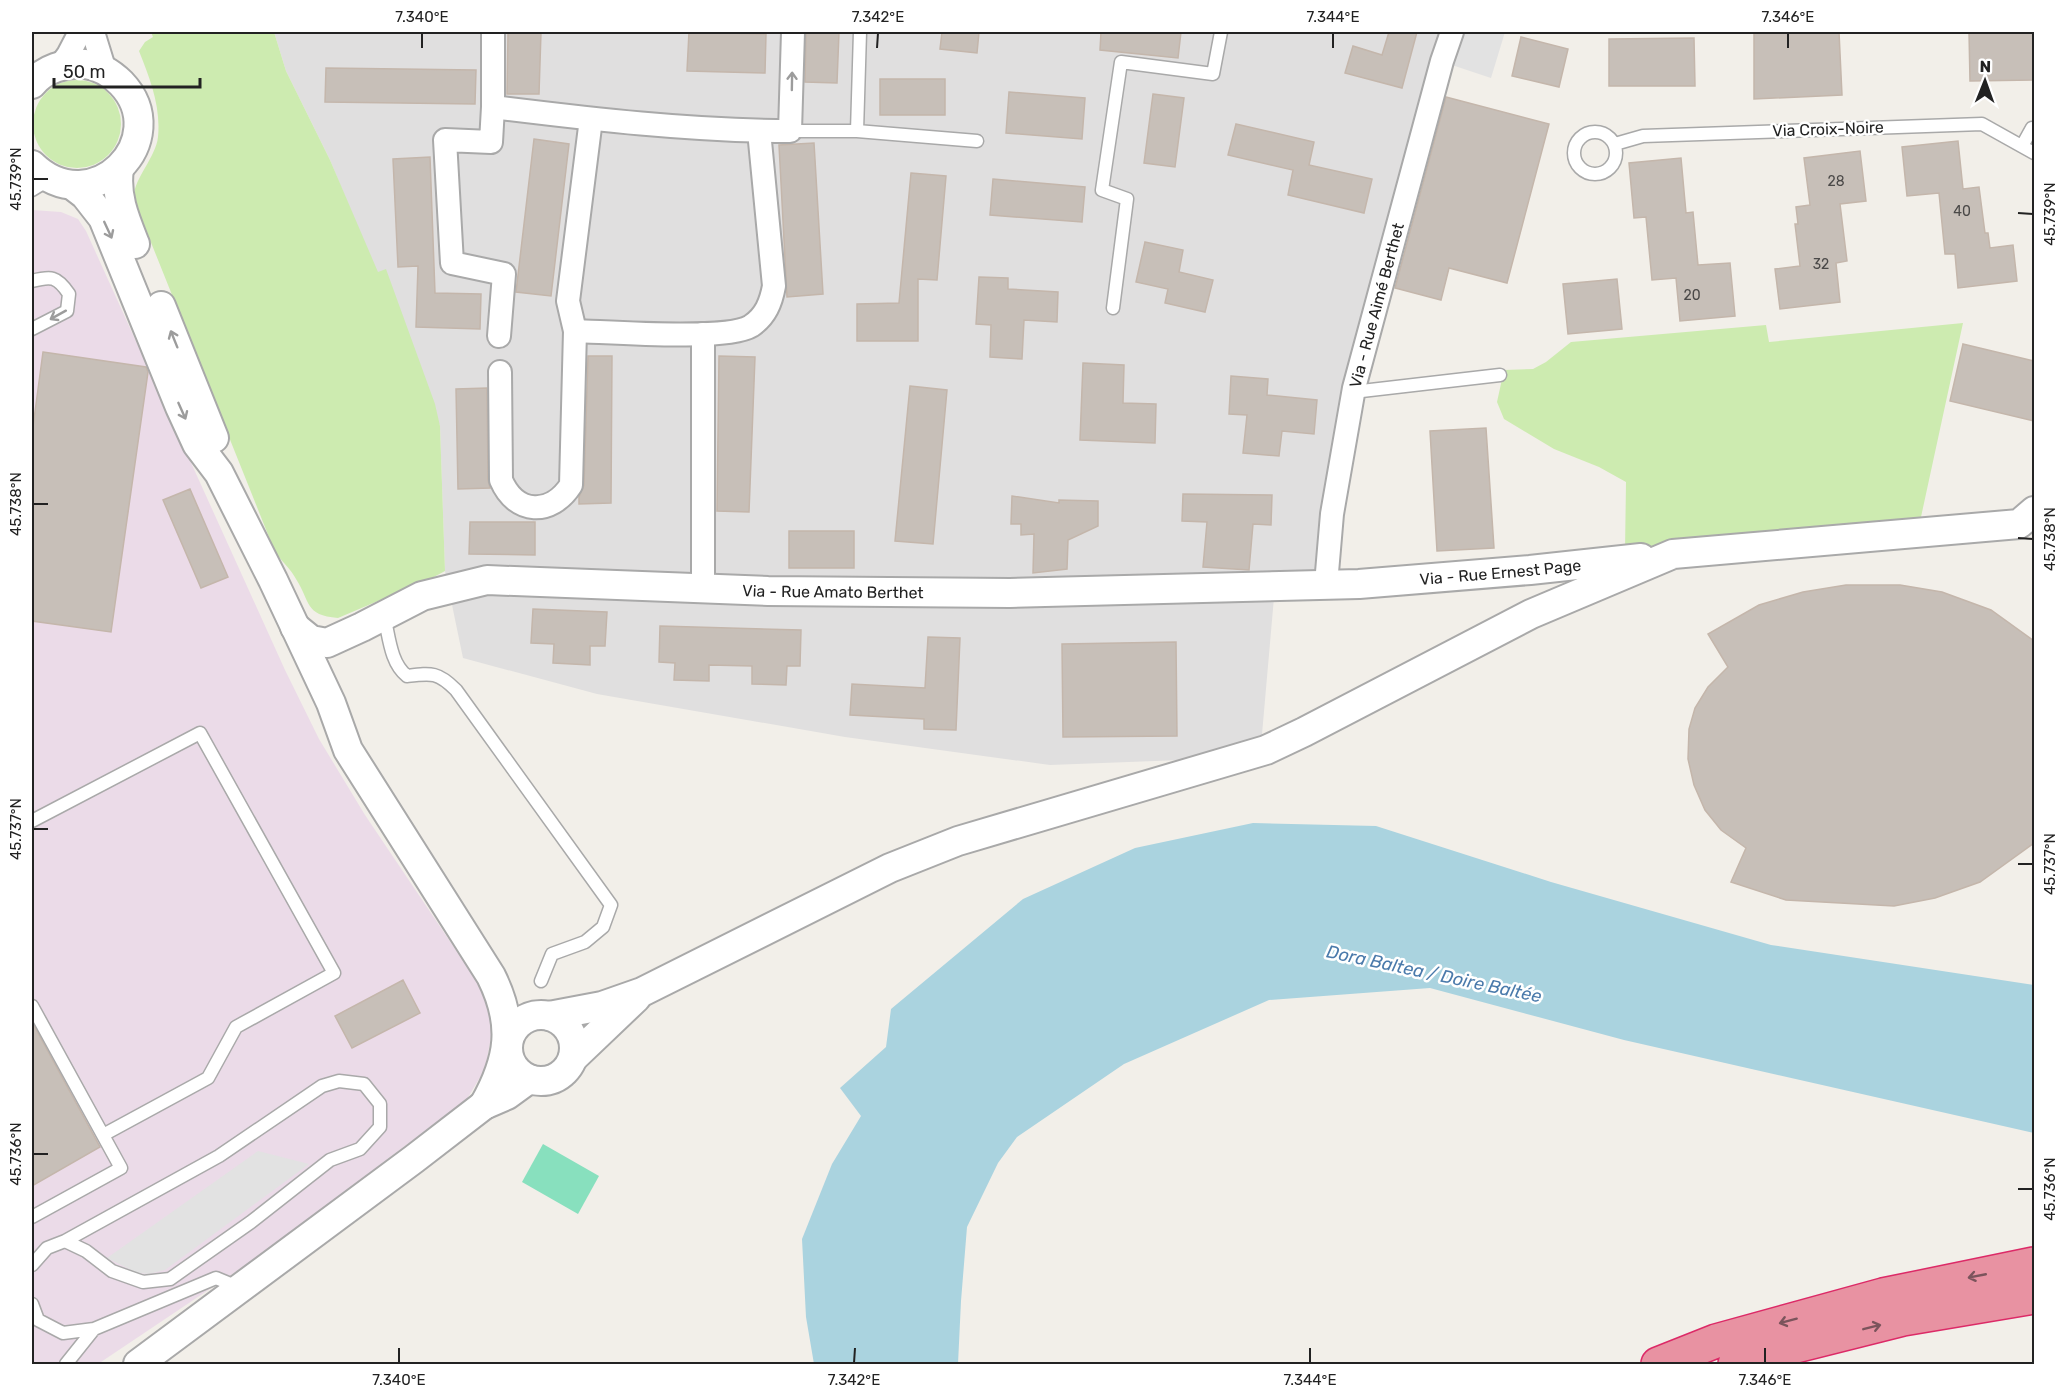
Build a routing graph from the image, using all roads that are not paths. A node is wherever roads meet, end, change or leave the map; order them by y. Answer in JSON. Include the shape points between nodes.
{"nodes":[{"id":1,"x":80,"y":32,"type":"edge"},
{"id":2,"x":93,"y":32,"type":"edge"},
{"id":3,"x":493,"y":32,"type":"edge"},
{"id":4,"x":793,"y":32,"type":"edge"},
{"id":5,"x":860,"y":32,"type":"edge"},
{"id":6,"x":1221,"y":32,"type":"edge"},
{"id":7,"x":1452,"y":32,"type":"edge"},
{"id":8,"x":60,"y":66,"type":"junction"},
{"id":9,"x":105,"y":71,"type":"junction"},
{"id":10,"x":32,"y":84,"type":"edge"},
{"id":11,"x":493,"y":107,"type":"junction"},
{"id":12,"x":591,"y":119,"type":"junction"},
{"id":13,"x":2034,"y":129,"type":"edge"},
{"id":14,"x":759,"y":131,"type":"junction"},
{"id":15,"x":857,"y":131,"type":"junction"},
{"id":16,"x":790,"y":132,"type":"junction"},
{"id":17,"x":977,"y":141,"type":"dead end"},
{"id":18,"x":1615,"y":144,"type":"dead end"},
{"id":19,"x":2022,"y":147,"type":"junction"},
{"id":20,"x":2034,"y":153,"type":"edge"},
{"id":21,"x":119,"y":169,"type":"junction"},
{"id":22,"x":46,"y":180,"type":"edge"},
{"id":23,"x":32,"y":281,"type":"edge"},
{"id":24,"x":1113,"y":308,"type":"dead end"},
{"id":25,"x":32,"y":329,"type":"edge"},
{"id":26,"x":575,"y":331,"type":"junction"},
{"id":27,"x":703,"y":334,"type":"junction"},
{"id":28,"x":499,"y":336,"type":"dead end"},
{"id":29,"x":500,"y":372,"type":"dead end"},
{"id":30,"x":1500,"y":375,"type":"dead end"},
{"id":31,"x":1353,"y":392,"type":"junction"},
{"id":32,"x":219,"y":473,"type":"junction"},
{"id":33,"x":2031,"y":522,"type":"edge"},
{"id":34,"x":1673,"y":554,"type":"junction"},
{"id":35,"x":273,"y":580,"type":"junction"},
{"id":36,"x":1326,"y":584,"type":"junction"},
{"id":37,"x":703,"y":589,"type":"junction"},
{"id":38,"x":384,"y":616,"type":"junction"},
{"id":39,"x":295,"y":627,"type":"junction"},
{"id":40,"x":351,"y":633,"type":"junction"},
{"id":41,"x":331,"y":703,"type":"junction"},
{"id":42,"x":32,"y":821,"type":"edge"},
{"id":43,"x":491,"y":976,"type":"junction"},
{"id":44,"x":541,"y":981,"type":"dead end"},
{"id":45,"x":642,"y":992,"type":"junction"},
{"id":46,"x":32,"y":1006,"type":"edge"},
{"id":47,"x":543,"y":1016,"type":"junction"},
{"id":48,"x":508,"y":1040,"type":"junction"},
{"id":49,"x":573,"y":1058,"type":"junction"},
{"id":50,"x":529,"y":1079,"type":"junction"},
{"id":51,"x":484,"y":1105,"type":"junction"},
{"id":52,"x":103,"y":1135,"type":"junction"},
{"id":53,"x":32,"y":1217,"type":"edge"},
{"id":54,"x":65,"y":1241,"type":"junction"},
{"id":55,"x":2034,"y":1264,"type":"edge"},
{"id":56,"x":32,"y":1265,"type":"edge"},
{"id":57,"x":241,"y":1289,"type":"junction"},
{"id":58,"x":2034,"y":1297,"type":"edge"},
{"id":59,"x":32,"y":1304,"type":"edge"},
{"id":60,"x":94,"y":1329,"type":"junction"},
{"id":61,"x":66,"y":1365,"type":"edge"},
{"id":62,"x":138,"y":1365,"type":"edge"},
{"id":63,"x":1658,"y":1365,"type":"edge"},
{"id":64,"x":1735,"y":1365,"type":"edge"}],
"edges":[{"from":1,"to":8,"type":"street"},
{"from":2,"to":9,"type":"street"},
{"from":3,"to":11,"type":"street"},
{"from":16,"to":4,"type":"street","one_way":true},
{"from":5,"to":15,"type":"lane"},
{"from":6,"to":24,"type":"lane","via":[[1213,74],[1121,62],[1102,190],[1127,199]]},
{"from":7,"to":31,"type":"street","name":"Via - Rue Aimé Berthet"},
{"from":8,"to":9,"type":"street","via":[[83,64]]},
{"from":8,"to":10,"type":"street"},
{"from":9,"to":21,"type":"street","via":[[125,87],[138,122],[133,147]]},
{"from":11,"to":12,"type":"street"},
{"from":11,"to":28,"type":"street","via":[[491,142],[445,140],[452,263],[504,274]]},
{"from":12,"to":14,"type":"street"},
{"from":12,"to":26,"type":"street","via":[[568,301]]},
{"from":13,"to":19,"type":"lane"},
{"from":14,"to":16,"type":"street"},
{"from":14,"to":27,"type":"street","via":[[774,286],[771,302],[752,325],[738,332]]},
{"from":15,"to":16,"type":"lane"},
{"from":15,"to":17,"type":"lane"},
{"from":18,"to":19,"type":"lane","name":"Via Croix-Noire","via":[[1642,136],[1982,124]]},
{"from":19,"to":20,"type":"lane","name":"Via Croix-Noire"},
{"from":21,"to":22,"type":"street","via":[[97,182]]},
{"from":32,"to":21,"type":"street","one_way":true,"via":[[216,444],[121,210]]},
{"from":22,"to":32,"type":"street","one_way":true,"via":[[85,195],[103,218],[180,407],[197,444]]},
{"from":23,"to":25,"type":"lane","one_way":true,"via":[[48,277],[61,282],[69,294],[67,311]]},
{"from":26,"to":27,"type":"street"},
{"from":26,"to":29,"type":"street","via":[[571,485],[565,495],[546,507],[523,505],[513,499],[501,480]]},
{"from":27,"to":37,"type":"street"},
{"from":30,"to":31,"type":"lane"},
{"from":31,"to":36,"type":"street","name":"Via - Rue Aimé Berthet","via":[[1332,514]]},
{"from":32,"to":35,"type":"street"},
{"from":33,"to":34,"type":"street","name":"Via - Rue Ernest Page"},
{"from":34,"to":36,"type":"street","name":"Via - Rue Ernest Page","via":[[1530,570]]},
{"from":34,"to":45,"type":"street","via":[[1531,614],[1266,750],[958,841],[890,868]]},
{"from":35,"to":39,"type":"street"},
{"from":35,"to":40,"type":"street","via":[[288,586],[306,618]]},
{"from":36,"to":37,"type":"street","name":"Via - Rue Amato Berthet","via":[[1010,593]]},
{"from":37,"to":38,"type":"street","name":"Via - Rue Amato Berthet","via":[[487,580],[422,596]]},
{"from":38,"to":40,"type":"street","name":"Via - Rue Amato Berthet"},
{"from":38,"to":44,"type":"lane","via":[[401,671],[407,676],[429,673],[443,677],[456,690],[611,905],[603,927],[585,942],[552,954]]},
{"from":39,"to":40,"type":"street","name":"Via - Rue Amato Berthet","via":[[311,640],[327,643]]},
{"from":39,"to":41,"type":"street"},
{"from":40,"to":41,"type":"street","via":[[334,665]]},
{"from":41,"to":43,"type":"street","via":[[348,750]]},
{"from":42,"to":52,"type":"lane","via":[[200,733],[334,973],[236,1027],[208,1078]]},
{"from":43,"to":47,"type":"street"},
{"from":43,"to":48,"type":"street","via":[[506,1012]]},
{"from":45,"to":47,"type":"street","via":[[602,1006]]},
{"from":45,"to":49,"type":"street"},
{"from":46,"to":52,"type":"lane"},
{"from":47,"to":48,"type":"street","via":[[527,1018]]},
{"from":47,"to":49,"type":"street","via":[[567,1028],[572,1037]]},
{"from":48,"to":50,"type":"street","via":[[513,1065]]},
{"from":48,"to":51,"type":"street","via":[[496,1082]]},
{"from":49,"to":50,"type":"street","via":[[568,1068],[550,1080]]},
{"from":50,"to":51,"type":"street"},
{"from":51,"to":57,"type":"street"},
{"from":52,"to":53,"type":"lane","via":[[121,1168]]},
{"from":54,"to":54,"type":"lane","via":[[219,1156],[322,1086],[339,1081],[364,1084],[380,1104],[380,1128],[360,1149],[330,1160],[170,1279],[143,1282],[111,1271],[86,1251]]},
{"from":54,"to":56,"type":"lane","via":[[47,1248]]},
{"from":55,"to":63,"type":"highway","one_way":true,"via":[[1883,1295],[1716,1341]]},
{"from":57,"to":60,"type":"lane","via":[[216,1278]]},
{"from":57,"to":62,"type":"street"},
{"from":64,"to":58,"type":"highway","one_way":true,"via":[[1752,1357],[1902,1319]]},
{"from":59,"to":60,"type":"lane","via":[[38,1320],[63,1333]]},
{"from":60,"to":61,"type":"lane"}]}
